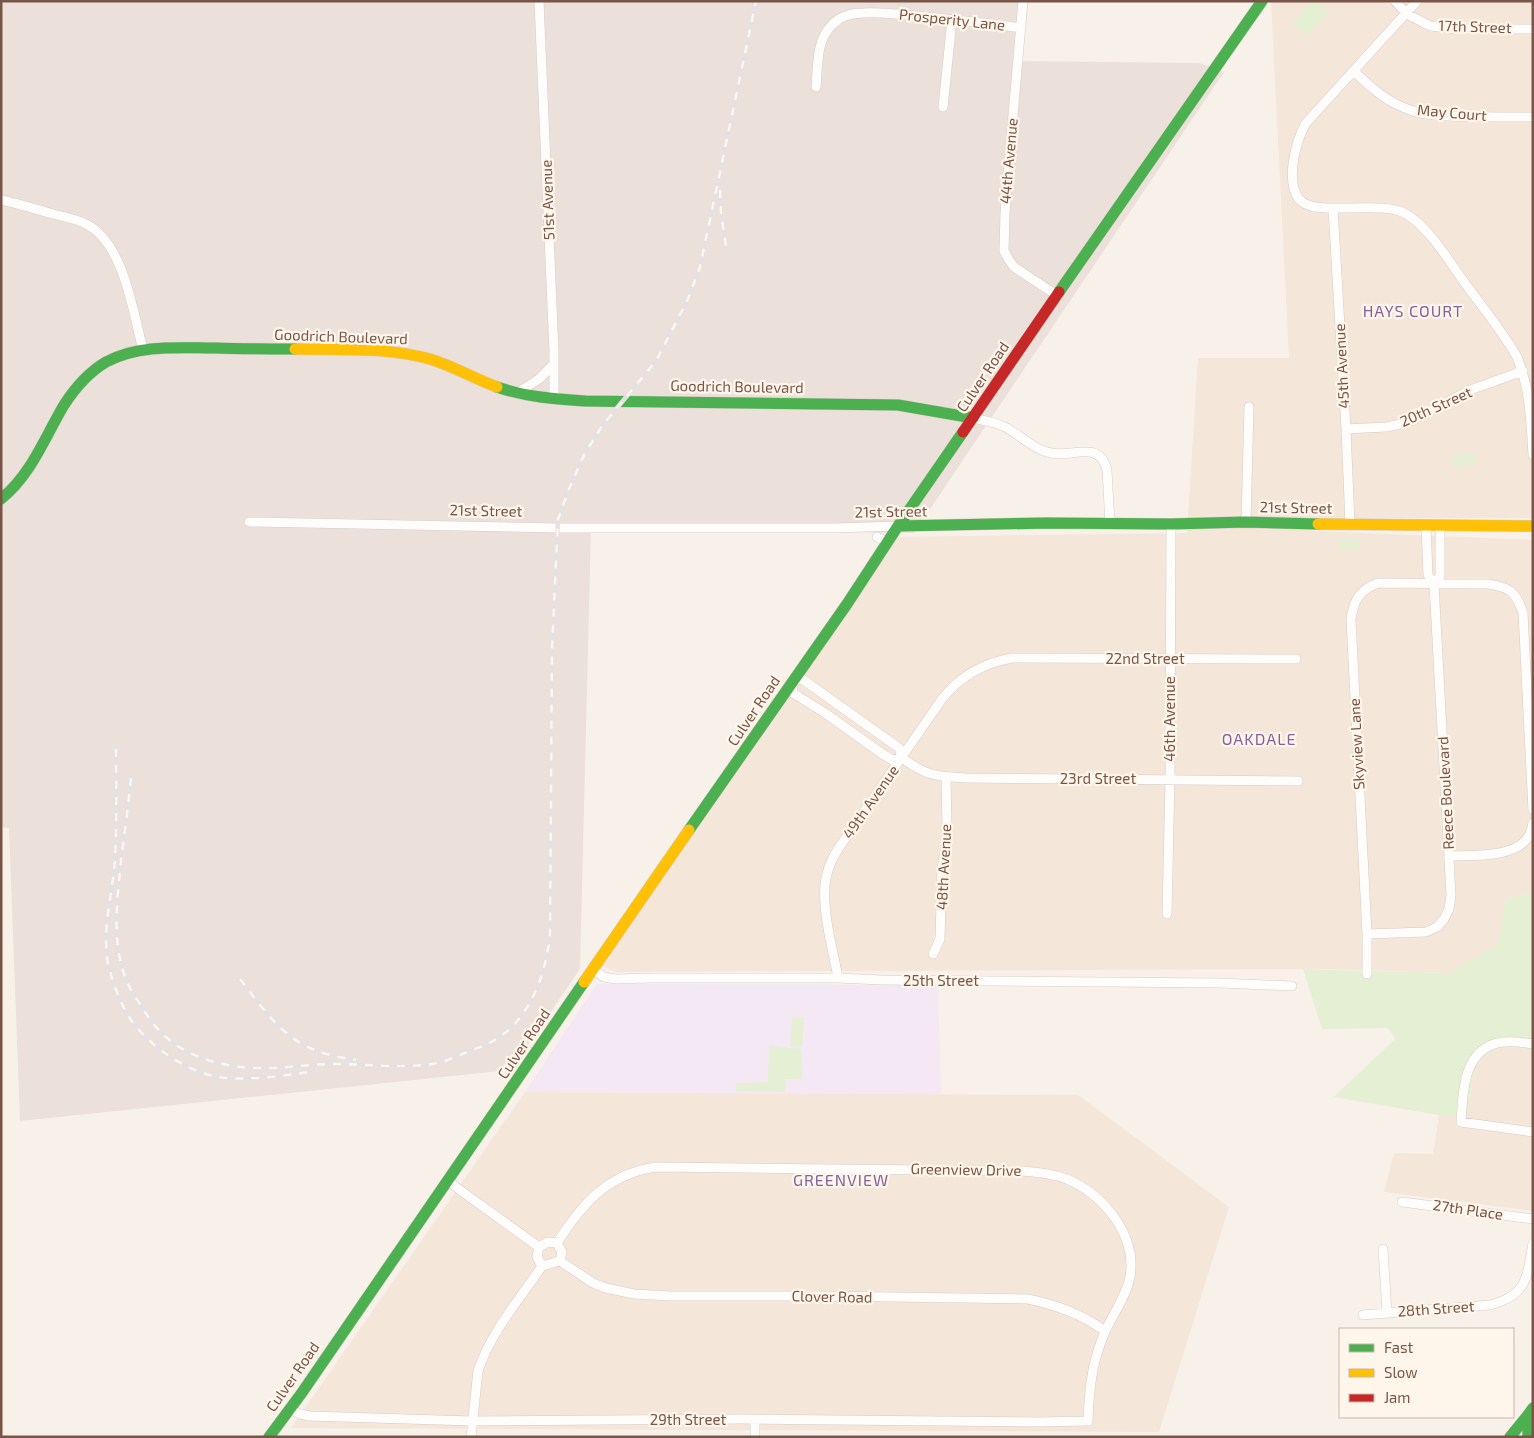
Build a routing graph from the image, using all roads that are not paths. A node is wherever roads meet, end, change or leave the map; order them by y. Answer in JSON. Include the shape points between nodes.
{"nodes":[{"id":1,"x":539,"y":1,"type":"edge"},
{"id":2,"x":1023,"y":1,"type":"edge"},
{"id":3,"x":1262,"y":1,"type":"edge"},
{"id":4,"x":1395,"y":1,"type":"edge"},
{"id":5,"x":1417,"y":1,"type":"edge"},
{"id":6,"x":1407,"y":14,"type":"junction"},
{"id":7,"x":952,"y":20,"type":"junction"},
{"id":8,"x":1021,"y":28,"type":"junction"},
{"id":9,"x":1533,"y":29,"type":"edge"},
{"id":10,"x":1354,"y":71,"type":"junction"},
{"id":11,"x":816,"y":86,"type":"dead end"},
{"id":12,"x":942,"y":107,"type":"dead end"},
{"id":13,"x":1533,"y":117,"type":"edge"},
{"id":14,"x":1,"y":200,"type":"edge"},
{"id":15,"x":1333,"y":208,"type":"junction"},
{"id":16,"x":1058,"y":296,"type":"junction"},
{"id":17,"x":143,"y":350,"type":"junction"},
{"id":18,"x":554,"y":364,"type":"junction"},
{"id":19,"x":1523,"y":371,"type":"junction"},
{"id":20,"x":517,"y":393,"type":"junction"},
{"id":21,"x":554,"y":399,"type":"junction"},
{"id":22,"x":1248,"y":407,"type":"dead end"},
{"id":23,"x":973,"y":418,"type":"junction"},
{"id":24,"x":1346,"y":429,"type":"junction"},
{"id":25,"x":1533,"y":455,"type":"edge"},
{"id":26,"x":5,"y":497,"type":"edge"},
{"id":27,"x":250,"y":522,"type":"dead end"},
{"id":28,"x":1246,"y":522,"type":"junction"},
{"id":29,"x":1110,"y":524,"type":"junction"},
{"id":30,"x":1170,"y":524,"type":"junction"},
{"id":31,"x":1350,"y":524,"type":"junction"},
{"id":32,"x":1426,"y":525,"type":"junction"},
{"id":33,"x":1440,"y":525,"type":"junction"},
{"id":34,"x":898,"y":526,"type":"junction"},
{"id":35,"x":1533,"y":526,"type":"edge"},
{"id":36,"x":1434,"y":584,"type":"junction"},
{"id":37,"x":1170,"y":659,"type":"junction"},
{"id":38,"x":1296,"y":659,"type":"dead end"},
{"id":39,"x":994,"y":662,"type":"joint"},
{"id":40,"x":792,"y":681,"type":"junction"},
{"id":41,"x":902,"y":758,"type":"junction"},
{"id":42,"x":946,"y":777,"type":"junction"},
{"id":43,"x":1170,"y":779,"type":"junction"},
{"id":44,"x":1298,"y":781,"type":"dead end"},
{"id":45,"x":1533,"y":810,"type":"edge"},
{"id":46,"x":1533,"y":823,"type":"edge"},
{"id":47,"x":1449,"y":856,"type":"junction"},
{"id":48,"x":1167,"y":914,"type":"dead end"},
{"id":49,"x":1367,"y":934,"type":"junction"},
{"id":50,"x":933,"y":954,"type":"dead end"},
{"id":51,"x":593,"y":970,"type":"junction"},
{"id":52,"x":1367,"y":974,"type":"dead end"},
{"id":53,"x":838,"y":978,"type":"junction"},
{"id":54,"x":1292,"y":986,"type":"dead end"},
{"id":55,"x":1533,"y":1044,"type":"edge"},
{"id":56,"x":1533,"y":1132,"type":"edge"},
{"id":57,"x":448,"y":1181,"type":"junction"},
{"id":58,"x":1402,"y":1202,"type":"dead end"},
{"id":59,"x":1533,"y":1219,"type":"edge"},
{"id":60,"x":557,"y":1243,"type":"junction"},
{"id":61,"x":1533,"y":1243,"type":"edge"},
{"id":62,"x":539,"y":1247,"type":"junction"},
{"id":63,"x":1383,"y":1249,"type":"dead end"},
{"id":64,"x":560,"y":1262,"type":"junction"},
{"id":65,"x":542,"y":1266,"type":"junction"},
{"id":66,"x":1387,"y":1313,"type":"junction"},
{"id":67,"x":1363,"y":1315,"type":"dead end"},
{"id":68,"x":1105,"y":1331,"type":"junction"},
{"id":69,"x":290,"y":1409,"type":"junction"},
{"id":70,"x":1530,"y":1411,"type":"edge"},
{"id":71,"x":755,"y":1420,"type":"junction"},
{"id":72,"x":472,"y":1421,"type":"junction"},
{"id":73,"x":1088,"y":1421,"type":"joint"},
{"id":74,"x":269,"y":1437,"type":"edge"},
{"id":75,"x":471,"y":1437,"type":"edge"},
{"id":76,"x":755,"y":1437,"type":"edge"},
{"id":77,"x":1510,"y":1437,"type":"edge"},
{"id":78,"x":1528,"y":1437,"type":"edge"}],
"edges":[{"from":1,"to":18,"type":"street","name":"51st Avenue"},
{"from":2,"to":8,"type":"street","name":"44th Avenue"},
{"from":3,"to":16,"type":"main road","name":"Culver Road"},
{"from":4,"to":6,"type":"street","name":"17th Street"},
{"from":5,"to":6,"type":"street"},
{"from":6,"to":9,"type":"street","name":"17th Street","via":[[1430,26]]},
{"from":6,"to":10,"type":"street"},
{"from":7,"to":8,"type":"street","name":"Prosperity Lane"},
{"from":7,"to":11,"type":"street","name":"Prosperity Lane","via":[[863,13],[844,16],[830,26],[822,41]]},
{"from":7,"to":12,"type":"street"},
{"from":8,"to":16,"type":"street","name":"44th Avenue","via":[[1004,251],[1014,268]]},
{"from":10,"to":13,"type":"street","name":"May Court","via":[[1385,98],[1418,113]]},
{"from":10,"to":15,"type":"street","via":[[1306,123],[1295,148],[1294,184],[1300,201]]},
{"from":14,"to":17,"type":"street","via":[[78,221],[101,236],[112,250],[123,275]]},
{"from":15,"to":19,"type":"street","via":[[1397,210],[1420,224],[1507,342]]},
{"from":15,"to":24,"type":"street","name":"45th Avenue"},
{"from":16,"to":23,"type":"main road","name":"Culver Road"},
{"from":17,"to":20,"type":"main road","name":"Goodrich Boulevard","via":[[394,352],[440,363]]},
{"from":17,"to":26,"type":"main road","name":"Goodrich Boulevard","via":[[105,363],[83,381],[66,403],[24,475]]},
{"from":18,"to":20,"type":"street","via":[[539,379]]},
{"from":18,"to":21,"type":"street","name":"51st Avenue"},
{"from":19,"to":24,"type":"street","name":"20th Street","via":[[1470,390],[1407,422],[1386,427]]},
{"from":19,"to":25,"type":"street"},
{"from":20,"to":21,"type":"main road","name":"Goodrich Boulevard"},
{"from":21,"to":23,"type":"main road","name":"Goodrich Boulevard","via":[[890,405]]},
{"from":22,"to":28,"type":"street"},
{"from":23,"to":29,"type":"street","via":[[1004,427],[1053,454],[1088,451],[1098,454],[1107,470]]},
{"from":23,"to":34,"type":"main road","name":"Culver Road"},
{"from":24,"to":31,"type":"street","name":"45th Avenue"},
{"from":27,"to":34,"type":"street","name":"21st Street","via":[[558,528]]},
{"from":28,"to":30,"type":"main road","name":"21st Street"},
{"from":28,"to":31,"type":"main road","name":"21st Street"},
{"from":29,"to":30,"type":"main road","name":"21st Street"},
{"from":29,"to":34,"type":"main road","name":"21st Street"},
{"from":30,"to":37,"type":"street","name":"46th Avenue"},
{"from":31,"to":32,"type":"main road","name":"21st Street"},
{"from":32,"to":33,"type":"main road","name":"21st Street"},
{"from":32,"to":36,"type":"street","name":"Reece Boulevard","via":[[1428,575]]},
{"from":33,"to":35,"type":"main road","name":"21st Street"},
{"from":33,"to":36,"type":"street","name":"Reece Boulevard","via":[[1440,576]]},
{"from":34,"to":40,"type":"main road","name":"Culver Road","via":[[882,540],[847,604]]},
{"from":36,"to":45,"type":"street","name":"Skyview Lane","via":[[1502,586],[1510,589],[1519,601],[1523,612]]},
{"from":36,"to":47,"type":"street","name":"Reece Boulevard"},
{"from":36,"to":49,"type":"street","name":"Skyview Lane","via":[[1378,583],[1362,592],[1352,609]]},
{"from":37,"to":38,"type":"street","name":"22nd Street"},
{"from":37,"to":39,"type":"street","name":"22nd Street","via":[[1040,657]]},
{"from":37,"to":43,"type":"street","name":"46th Avenue"},
{"from":39,"to":41,"type":"street","name":"49th Avenue","via":[[954,685]]},
{"from":40,"to":41,"type":"street","name":"23rd Street","via":[[802,679],[899,748]]},
{"from":40,"to":41,"type":"street","name":"23rd Street","via":[[793,693],[884,755],[893,760]]},
{"from":40,"to":51,"type":"main road","name":"Culver Road"},
{"from":41,"to":42,"type":"street","name":"23rd Street","via":[[928,774]]},
{"from":41,"to":53,"type":"street","name":"49th Avenue","via":[[838,849],[826,875],[825,903]]},
{"from":42,"to":43,"type":"street","name":"23rd Street"},
{"from":42,"to":50,"type":"street","name":"48th Avenue","via":[[947,825],[940,939]]},
{"from":43,"to":44,"type":"street","name":"23rd Street"},
{"from":43,"to":48,"type":"street","name":"46th Avenue"},
{"from":46,"to":47,"type":"street","via":[[1524,844],[1512,851]]},
{"from":47,"to":49,"type":"street","name":"Reece Boulevard","via":[[1450,909],[1436,927],[1426,932]]},
{"from":49,"to":52,"type":"street","name":"Skyview Lane"},
{"from":51,"to":53,"type":"street","name":"25th Street","via":[[604,977],[616,979]]},
{"from":51,"to":57,"type":"main road","name":"Culver Road"},
{"from":53,"to":54,"type":"street","name":"25th Street"},
{"from":55,"to":56,"type":"street","via":[[1494,1044],[1478,1054],[1469,1069],[1462,1122]]},
{"from":57,"to":62,"type":"street"},
{"from":57,"to":69,"type":"main road","name":"Culver Road"},
{"from":58,"to":59,"type":"street","name":"27th Place"},
{"from":60,"to":62,"type":"street","via":[[548,1242]]},
{"from":60,"to":64,"type":"street","via":[[562,1252]]},
{"from":60,"to":68,"type":"street","name":"Greenview Drive","via":[[580,1210],[599,1191],[622,1176],[647,1168],[1040,1172],[1067,1179],[1090,1193],[1110,1213],[1125,1235],[1131,1262],[1130,1280]]},
{"from":61,"to":66,"type":"street","name":"28th Street","via":[[1526,1277],[1509,1299],[1490,1305]]},
{"from":62,"to":65,"type":"street","via":[[537,1257]]},
{"from":63,"to":66,"type":"street"},
{"from":64,"to":65,"type":"street"},
{"from":64,"to":68,"type":"street","name":"Clover Road","via":[[593,1283],[634,1294],[1028,1299],[1072,1312],[1091,1320]]},
{"from":65,"to":72,"type":"street","via":[[502,1322],[485,1354],[478,1371]]},
{"from":66,"to":67,"type":"street","name":"28th Street"},
{"from":68,"to":73,"type":"street","name":"Greenview Drive","via":[[1094,1365]]},
{"from":69,"to":72,"type":"street","name":"29th Street","via":[[309,1416]]},
{"from":69,"to":74,"type":"main road","name":"Culver Road"},
{"from":70,"to":77,"type":"main road"},
{"from":70,"to":78,"type":"main road"},
{"from":71,"to":72,"type":"street","name":"29th Street"},
{"from":71,"to":73,"type":"street","name":"29th Street"},
{"from":71,"to":76,"type":"street"},
{"from":72,"to":75,"type":"street"}]}
